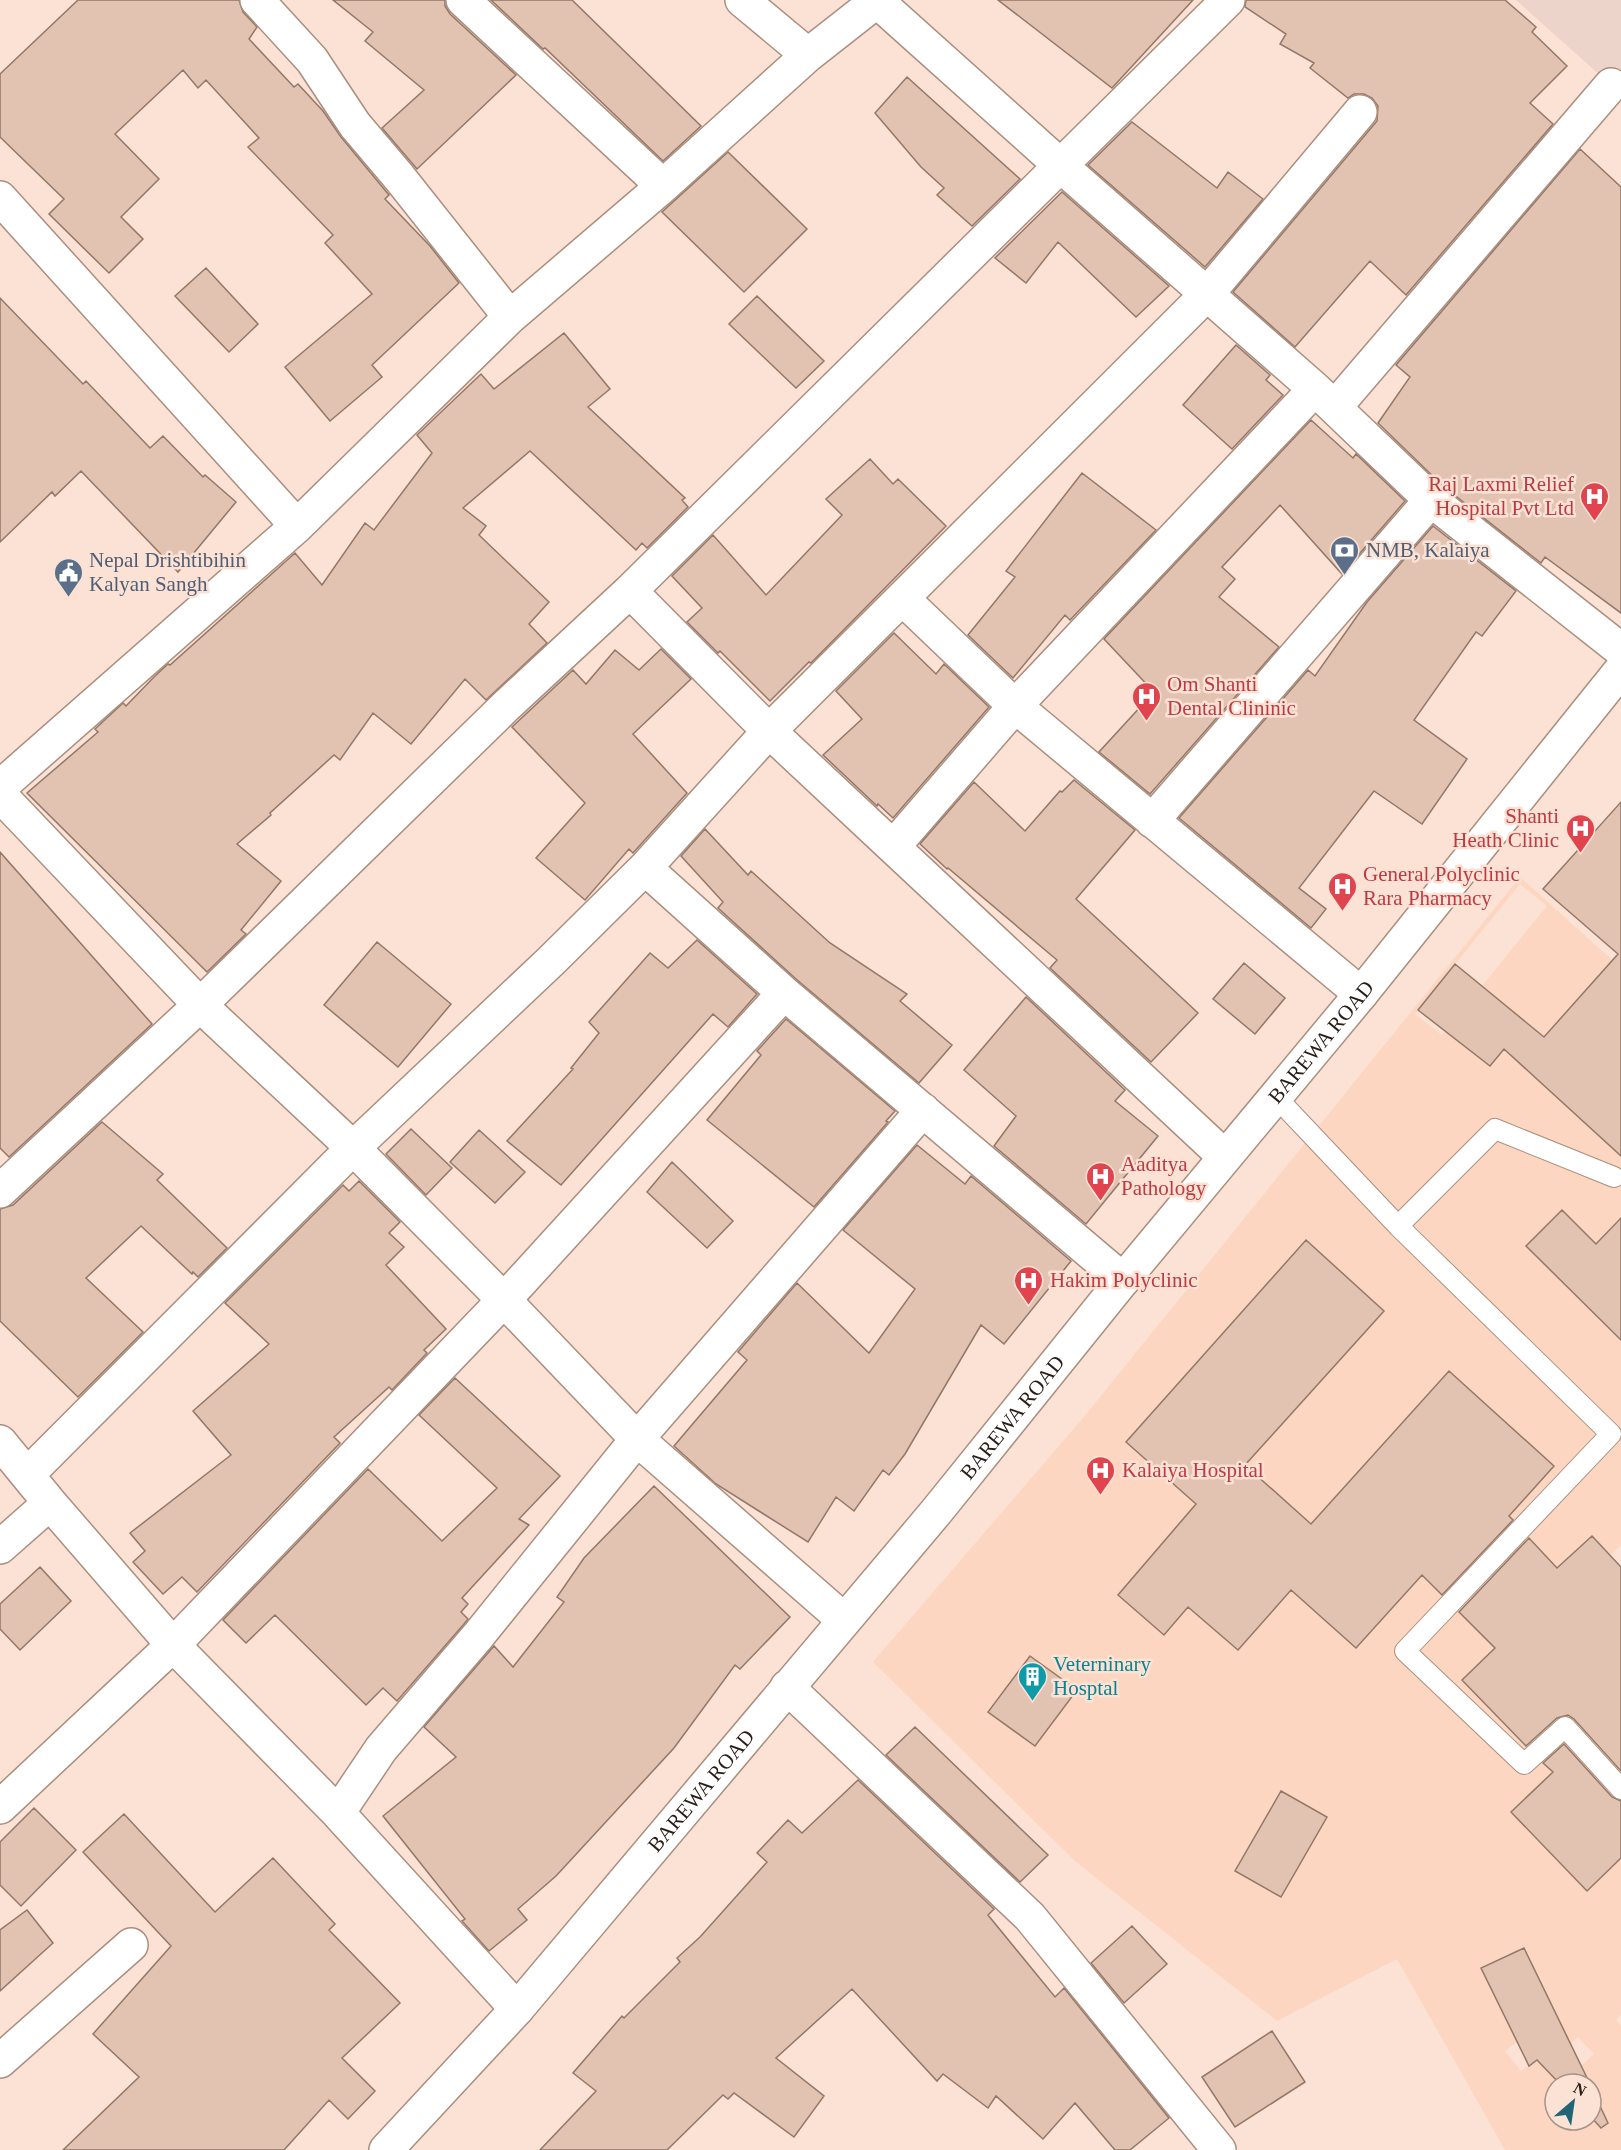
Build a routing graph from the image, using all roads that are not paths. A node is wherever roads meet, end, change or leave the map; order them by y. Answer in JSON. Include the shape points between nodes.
{"nodes":[{"id":1,"x":256,"y":0,"type":"edge"},
{"id":2,"x":463,"y":0,"type":"edge"},
{"id":3,"x":742,"y":0,"type":"edge"},
{"id":4,"x":877,"y":0,"type":"edge"},
{"id":5,"x":1228,"y":0,"type":"edge"},
{"id":6,"x":808,"y":55,"type":"junction"},
{"id":7,"x":1611,"y":85,"type":"dead end"},
{"id":8,"x":1360,"y":112,"type":"dead end"},
{"id":9,"x":1061,"y":166,"type":"junction"},
{"id":10,"x":663,"y":186,"type":"junction"},
{"id":11,"x":0,"y":198,"type":"edge"},
{"id":12,"x":1208,"y":293,"type":"junction"},
{"id":13,"x":510,"y":317,"type":"junction"},
{"id":14,"x":1325,"y":398,"type":"junction"},
{"id":15,"x":1431,"y":500,"type":"junction"},
{"id":16,"x":297,"y":526,"type":"junction"},
{"id":17,"x":630,"y":591,"type":"junction"},
{"id":18,"x":903,"y":599,"type":"junction"},
{"id":19,"x":1621,"y":650,"type":"edge"},
{"id":20,"x":1621,"y":670,"type":"edge"},
{"id":21,"x":1015,"y":706,"type":"junction"},
{"id":22,"x":769,"y":731,"type":"junction"},
{"id":23,"x":0,"y":787,"type":"edge"},
{"id":24,"x":0,"y":795,"type":"edge"},
{"id":25,"x":1152,"y":821,"type":"junction"},
{"id":26,"x":892,"y":847,"type":"junction"},
{"id":27,"x":645,"y":868,"type":"junction"},
{"id":28,"x":784,"y":993,"type":"junction"},
{"id":29,"x":1361,"y":994,"type":"junction"},
{"id":30,"x":200,"y":1005,"type":"junction"},
{"id":31,"x":1276,"y":1097,"type":"junction"},
{"id":32,"x":923,"y":1110,"type":"junction"},
{"id":33,"x":353,"y":1148,"type":"junction"},
{"id":34,"x":1225,"y":1157,"type":"junction"},
{"id":35,"x":1614,"y":1177,"type":"dead end"},
{"id":36,"x":0,"y":1191,"type":"edge"},
{"id":37,"x":1398,"y":1226,"type":"junction"},
{"id":38,"x":1123,"y":1280,"type":"junction"},
{"id":39,"x":504,"y":1300,"type":"junction"},
{"id":40,"x":637,"y":1439,"type":"junction"},
{"id":41,"x":1616,"y":1439,"type":"edge"},
{"id":42,"x":0,"y":1442,"type":"edge"},
{"id":43,"x":27,"y":1475,"type":"junction"},
{"id":44,"x":50,"y":1503,"type":"junction"},
{"id":45,"x":0,"y":1547,"type":"edge"},
{"id":46,"x":844,"y":1620,"type":"junction"},
{"id":47,"x":173,"y":1645,"type":"junction"},
{"id":48,"x":787,"y":1688,"type":"junction"},
{"id":49,"x":1621,"y":1789,"type":"edge"},
{"id":50,"x":0,"y":1808,"type":"edge"},
{"id":51,"x":338,"y":1813,"type":"junction"},
{"id":52,"x":131,"y":1945,"type":"dead end"},
{"id":53,"x":517,"y":2009,"type":"junction"},
{"id":54,"x":0,"y":2061,"type":"edge"},
{"id":55,"x":386,"y":2150,"type":"edge"},
{"id":56,"x":1219,"y":2150,"type":"edge"}],
"edges":[{"from":1,"to":13,"type":"street","via":[[312,60],[354,125]]},
{"from":2,"to":10,"type":"street"},
{"from":3,"to":6,"type":"street"},
{"from":4,"to":6,"type":"street"},
{"from":4,"to":9,"type":"street"},
{"from":5,"to":9,"type":"street"},
{"from":6,"to":10,"type":"street"},
{"from":7,"to":14,"type":"street"},
{"from":8,"to":12,"type":"street"},
{"from":9,"to":12,"type":"street"},
{"from":9,"to":17,"type":"street"},
{"from":10,"to":13,"type":"street"},
{"from":11,"to":16,"type":"street"},
{"from":12,"to":14,"type":"street"},
{"from":12,"to":18,"type":"street"},
{"from":13,"to":16,"type":"street"},
{"from":14,"to":15,"type":"street"},
{"from":14,"to":21,"type":"street"},
{"from":15,"to":19,"type":"street"},
{"from":15,"to":25,"type":"street"},
{"from":16,"to":23,"type":"street"},
{"from":17,"to":22,"type":"street"},
{"from":17,"to":30,"type":"street","via":[[506,706]]},
{"from":18,"to":21,"type":"street"},
{"from":18,"to":22,"type":"street"},
{"from":20,"to":29,"type":"street","name":"BAREWA ROAD"},
{"from":21,"to":25,"type":"street"},
{"from":21,"to":26,"type":"street"},
{"from":22,"to":26,"type":"street"},
{"from":22,"to":27,"type":"street"},
{"from":24,"to":30,"type":"street"},
{"from":25,"to":29,"type":"street"},
{"from":26,"to":34,"type":"street"},
{"from":27,"to":28,"type":"street"},
{"from":27,"to":33,"type":"street"},
{"from":28,"to":32,"type":"street"},
{"from":28,"to":39,"type":"street"},
{"from":29,"to":31,"type":"street","name":"BAREWA ROAD"},
{"from":30,"to":33,"type":"street"},
{"from":30,"to":36,"type":"street"},
{"from":31,"to":34,"type":"street","name":"BAREWA ROAD"},
{"from":31,"to":37,"type":"lane"},
{"from":32,"to":38,"type":"street"},
{"from":32,"to":40,"type":"street"},
{"from":33,"to":39,"type":"street"},
{"from":33,"to":43,"type":"street"},
{"from":34,"to":38,"type":"street","name":"BAREWA ROAD"},
{"from":35,"to":37,"type":"lane","via":[[1495,1130]]},
{"from":37,"to":41,"type":"lane"},
{"from":38,"to":46,"type":"street","name":"BAREWA ROAD"},
{"from":39,"to":40,"type":"street"},
{"from":39,"to":47,"type":"street"},
{"from":40,"to":46,"type":"street"},
{"from":40,"to":51,"type":"street","via":[[381,1749]]},
{"from":41,"to":49,"type":"lane","via":[[1405,1651],[1524,1764],[1565,1727]]},
{"from":42,"to":43,"type":"street"},
{"from":43,"to":44,"type":"street"},
{"from":44,"to":45,"type":"street"},
{"from":44,"to":47,"type":"street"},
{"from":46,"to":48,"type":"street","name":"BAREWA ROAD"},
{"from":47,"to":50,"type":"street"},
{"from":47,"to":51,"type":"street"},
{"from":48,"to":53,"type":"street","name":"BAREWA ROAD"},
{"from":48,"to":56,"type":"street","via":[[1030,1917]]},
{"from":51,"to":53,"type":"street"},
{"from":52,"to":54,"type":"street"},
{"from":53,"to":55,"type":"street","name":"BAREWA ROAD"}]}
